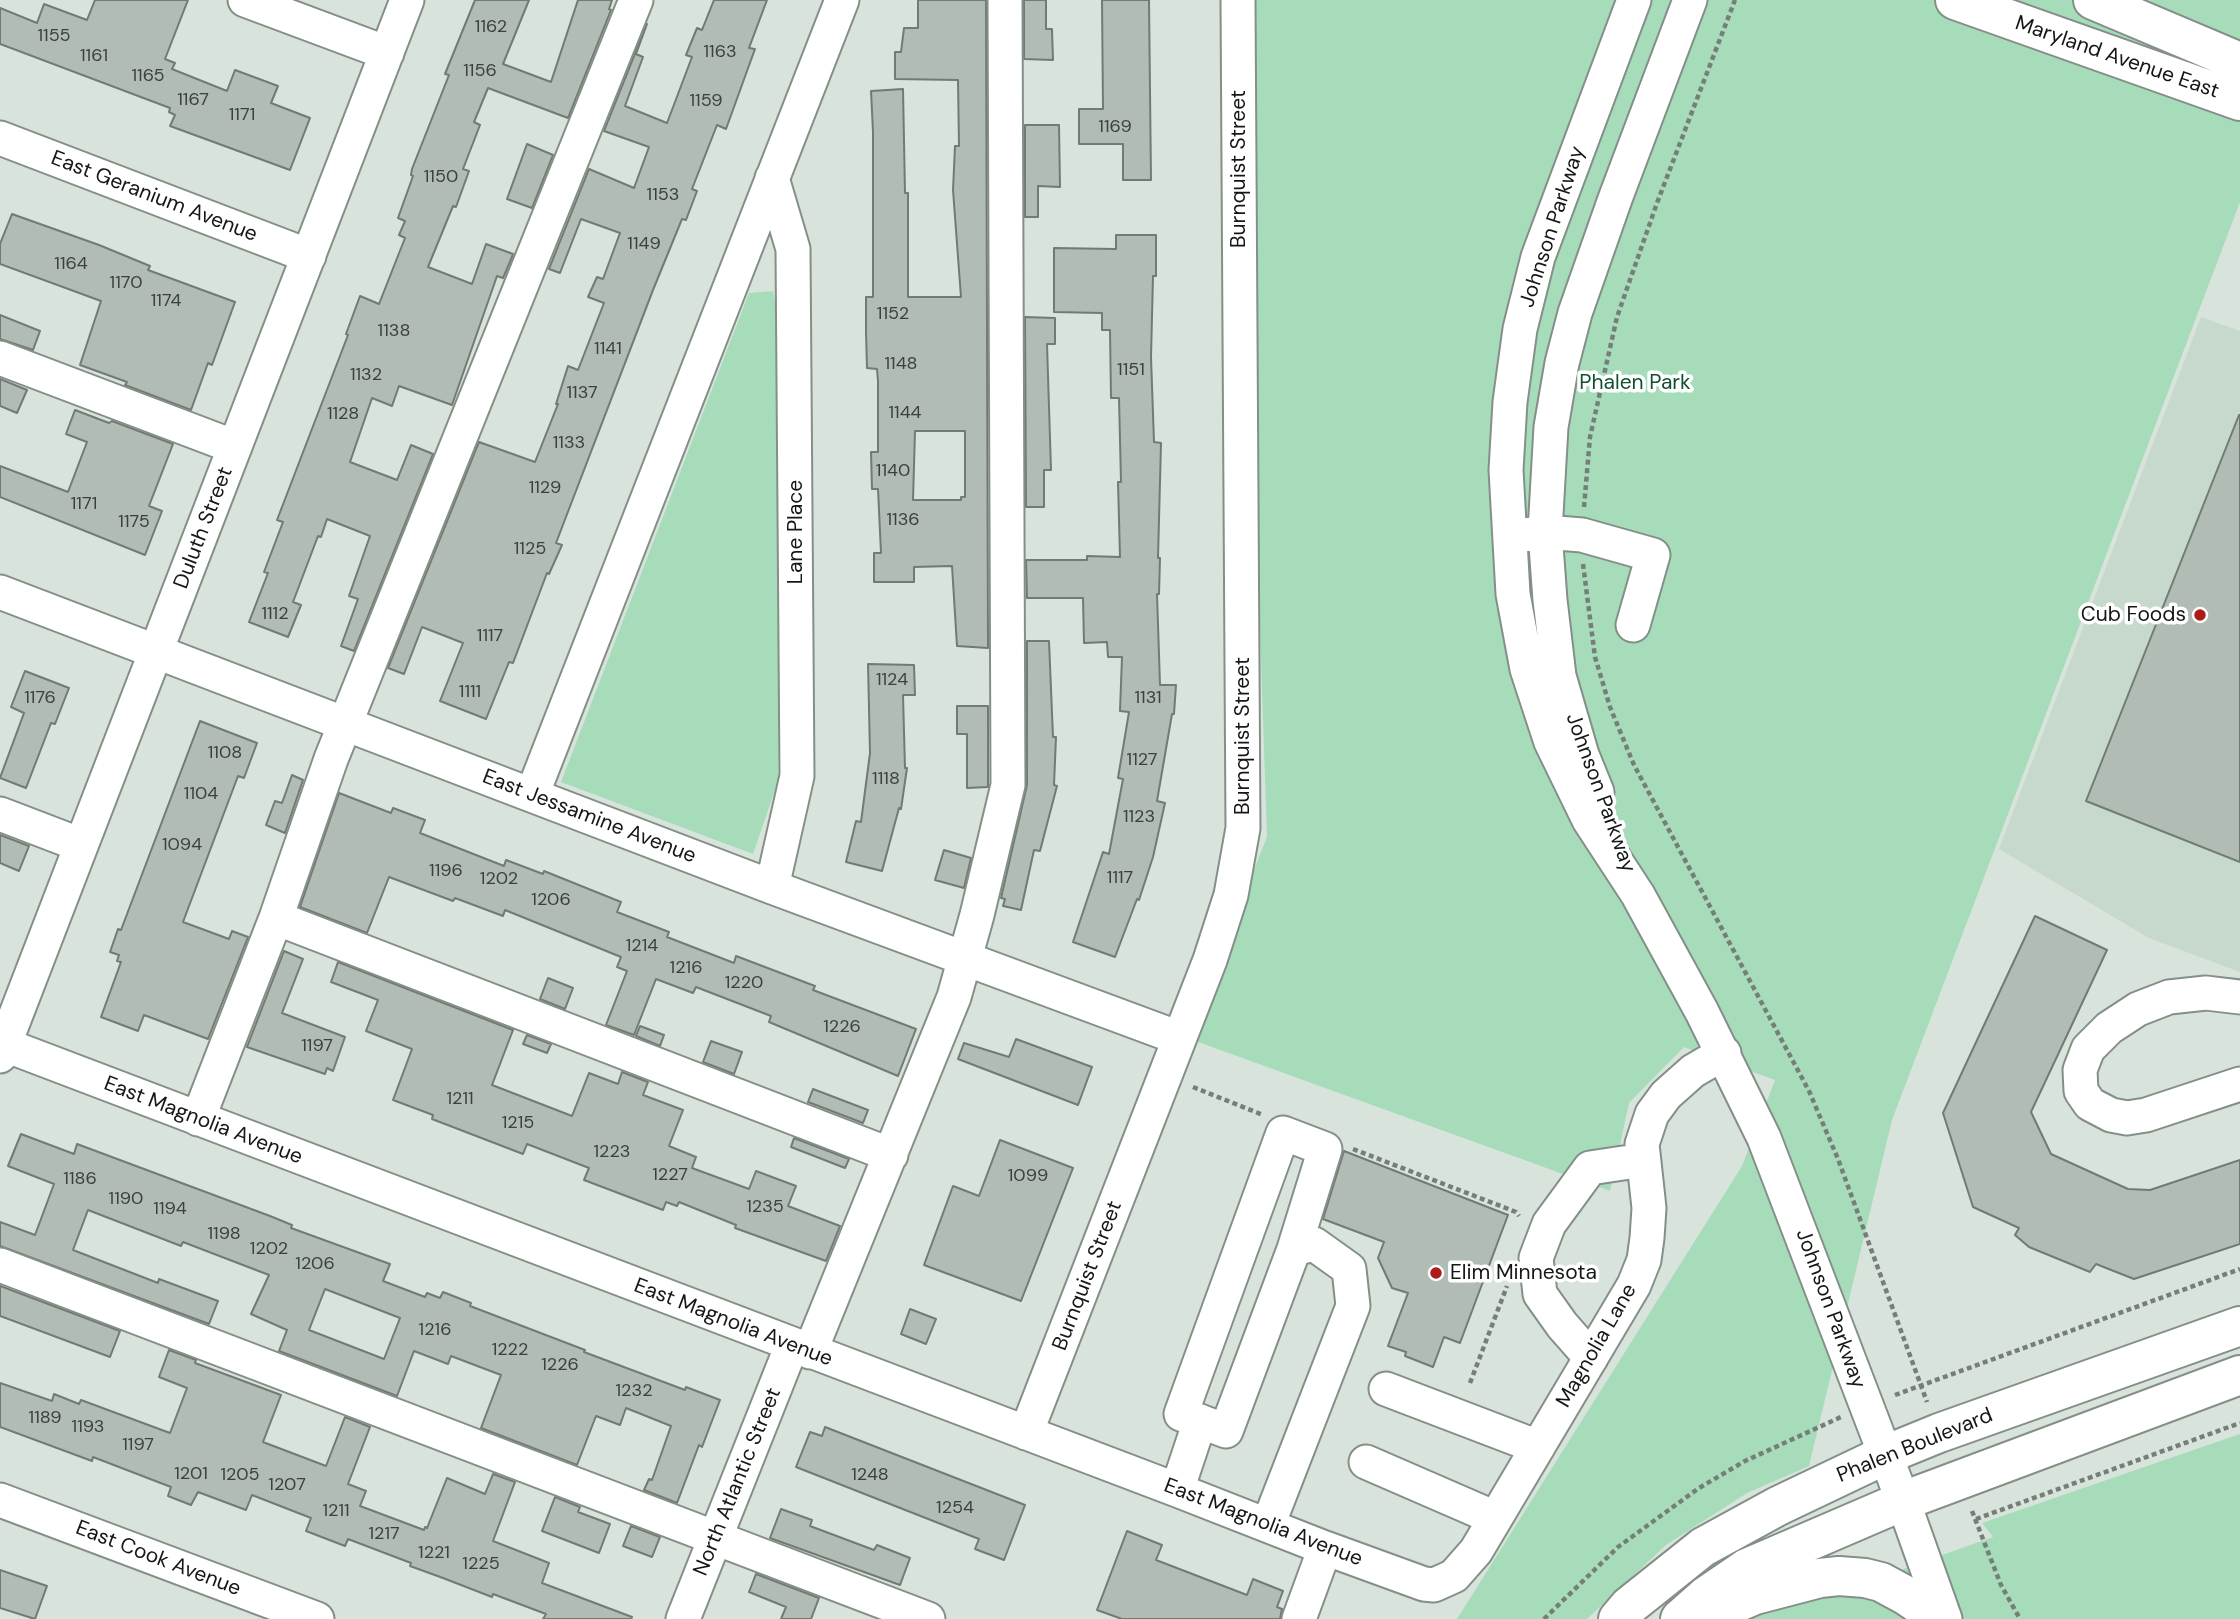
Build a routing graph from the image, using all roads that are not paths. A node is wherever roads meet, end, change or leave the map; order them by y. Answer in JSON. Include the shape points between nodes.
{"nodes":[{"id":1,"x":245,"y":0,"type":"edge"},
{"id":2,"x":407,"y":0,"type":"edge"},
{"id":3,"x":636,"y":0,"type":"edge"},
{"id":4,"x":842,"y":0,"type":"edge"},
{"id":5,"x":1005,"y":0,"type":"edge"},
{"id":6,"x":1238,"y":0,"type":"edge"},
{"id":7,"x":1634,"y":0,"type":"edge"},
{"id":8,"x":1690,"y":0,"type":"edge"},
{"id":9,"x":1955,"y":0,"type":"edge"},
{"id":10,"x":2093,"y":0,"type":"edge"},
{"id":11,"x":387,"y":53,"type":"junction"},
{"id":12,"x":2240,"y":62,"type":"edge"},
{"id":13,"x":2240,"y":101,"type":"edge"},
{"id":14,"x":0,"y":138,"type":"edge"},
{"id":15,"x":772,"y":178,"type":"junction"},
{"id":16,"x":309,"y":256,"type":"junction"},
{"id":17,"x":0,"y":358,"type":"edge"},
{"id":18,"x":235,"y":447,"type":"junction"},
{"id":19,"x":1545,"y":532,"type":"junction"},
{"id":20,"x":1508,"y":537,"type":"junction"},
{"id":21,"x":0,"y":592,"type":"edge"},
{"id":22,"x":1633,"y":625,"type":"dead end"},
{"id":23,"x":156,"y":651,"type":"junction"},
{"id":24,"x":345,"y":724,"type":"junction"},
{"id":25,"x":532,"y":795,"type":"junction"},
{"id":26,"x":0,"y":814,"type":"edge"},
{"id":27,"x":81,"y":845,"type":"junction"},
{"id":28,"x":772,"y":887,"type":"junction"},
{"id":29,"x":1638,"y":895,"type":"junction"},
{"id":30,"x":276,"y":918,"type":"junction"},
{"id":31,"x":963,"y":959,"type":"junction"},
{"id":32,"x":2240,"y":997,"type":"edge"},
{"id":33,"x":1179,"y":1038,"type":"junction"},
{"id":34,"x":1,"y":1048,"type":"edge"},
{"id":35,"x":1724,"y":1053,"type":"junction"},
{"id":36,"x":2240,"y":1084,"type":"edge"},
{"id":37,"x":198,"y":1119,"type":"junction"},
{"id":38,"x":891,"y":1154,"type":"junction"},
{"id":39,"x":1643,"y":1160,"type":"junction"},
{"id":40,"x":1294,"y":1249,"type":"junction"},
{"id":41,"x":0,"y":1265,"type":"edge"},
{"id":42,"x":2240,"y":1326,"type":"edge"},
{"id":43,"x":801,"y":1349,"type":"junction"},
{"id":44,"x":1591,"y":1357,"type":"junction"},
{"id":45,"x":2240,"y":1375,"type":"edge"},
{"id":46,"x":1386,"y":1389,"type":"dead end"},
{"id":47,"x":1202,"y":1422,"type":"junction"},
{"id":48,"x":1026,"y":1433,"type":"junction"},
{"id":49,"x":1538,"y":1447,"type":"junction"},
{"id":50,"x":1885,"y":1455,"type":"junction"},
{"id":51,"x":1367,"y":1462,"type":"dead end"},
{"id":52,"x":1177,"y":1490,"type":"junction"},
{"id":53,"x":0,"y":1500,"type":"edge"},
{"id":54,"x":1903,"y":1501,"type":"junction"},
{"id":55,"x":1495,"y":1518,"type":"junction"},
{"id":56,"x":1268,"y":1525,"type":"junction"},
{"id":57,"x":716,"y":1537,"type":"junction"},
{"id":58,"x":1325,"y":1548,"type":"junction"},
{"id":59,"x":1463,"y":1566,"type":"joint"},
{"id":60,"x":317,"y":1619,"type":"edge"},
{"id":61,"x":683,"y":1619,"type":"edge"},
{"id":62,"x":928,"y":1619,"type":"edge"},
{"id":63,"x":1299,"y":1619,"type":"edge"},
{"id":64,"x":1618,"y":1619,"type":"edge"},
{"id":65,"x":1680,"y":1619,"type":"edge"},
{"id":66,"x":1700,"y":1619,"type":"edge"},
{"id":67,"x":1943,"y":1619,"type":"edge"}],
"edges":[{"from":1,"to":11,"type":"street"},
{"from":2,"to":11,"type":"street","name":"Duluth Street"},
{"from":3,"to":24,"type":"street"},
{"from":4,"to":15,"type":"street"},
{"from":5,"to":31,"type":"street","name":"North Atlantic Street","via":[[1008,785]]},
{"from":6,"to":33,"type":"street","name":"Burnquist Street","via":[[1243,828],[1231,895]]},
{"from":7,"to":20,"type":"street","name":"Johnson Parkway","via":[[1538,257],[1520,329],[1508,429]]},
{"from":8,"to":19,"type":"street","name":"Johnson Parkway","via":[[1575,313],[1551,427]]},
{"from":9,"to":13,"type":"main road","name":"Maryland Avenue East"},
{"from":10,"to":12,"type":"main road","name":"Maryland Avenue East"},
{"from":11,"to":16,"type":"street","name":"Duluth Street"},
{"from":14,"to":16,"type":"street","name":"East Geranium Avenue"},
{"from":15,"to":25,"type":"street"},
{"from":15,"to":28,"type":"street","name":"Lane Place","via":[[793,249],[797,776]]},
{"from":16,"to":18,"type":"street","name":"Duluth Street"},
{"from":17,"to":18,"type":"street"},
{"from":18,"to":23,"type":"street","name":"Duluth Street"},
{"from":19,"to":20,"type":"street"},
{"from":19,"to":22,"type":"street","via":[[1582,535],[1653,555]]},
{"from":19,"to":29,"type":"street","name":"Johnson Parkway","via":[[1559,676],[1582,755]]},
{"from":20,"to":29,"type":"street","name":"Johnson Parkway","via":[[1527,670],[1551,742],[1589,820]]},
{"from":21,"to":23,"type":"street","name":"East Jessamine Avenue"},
{"from":23,"to":24,"type":"street","name":"East Jessamine Avenue"},
{"from":23,"to":27,"type":"street","name":"Duluth Street"},
{"from":24,"to":25,"type":"street","name":"East Jessamine Avenue"},
{"from":24,"to":30,"type":"street"},
{"from":25,"to":28,"type":"street","name":"East Jessamine Avenue"},
{"from":26,"to":27,"type":"street"},
{"from":27,"to":34,"type":"street","name":"Duluth Street"},
{"from":28,"to":31,"type":"street","name":"East Jessamine Avenue"},
{"from":29,"to":35,"type":"street","name":"Johnson Parkway"},
{"from":30,"to":37,"type":"street"},
{"from":30,"to":38,"type":"street"},
{"from":31,"to":33,"type":"street","name":"East Jessamine Avenue"},
{"from":31,"to":38,"type":"street","name":"North Atlantic Street","via":[[954,997]]},
{"from":32,"to":36,"type":"street","via":[[2206,993],[2169,997],[2138,1009],[2088,1049],[2080,1070],[2081,1091],[2090,1104],[2127,1118]]},
{"from":33,"to":48,"type":"street","name":"Burnquist Street"},
{"from":34,"to":37,"type":"street","name":"East Magnolia Avenue"},
{"from":35,"to":39,"type":"street","name":"Magnolia Lane","via":[[1693,1071],[1666,1095],[1646,1128]]},
{"from":35,"to":50,"type":"street","name":"Johnson Parkway","via":[[1791,1205]]},
{"from":37,"to":43,"type":"street","name":"East Magnolia Avenue"},
{"from":38,"to":43,"type":"street","name":"North Atlantic Street"},
{"from":39,"to":44,"type":"street","name":"Magnolia Lane","via":[[1649,1208],[1643,1260],[1634,1285]]},
{"from":39,"to":44,"type":"street","via":[[1590,1168],[1549,1224],[1536,1258],[1540,1294]]},
{"from":40,"to":47,"type":"street"},
{"from":40,"to":47,"type":"street","via":[[1325,1149],[1276,1125]]},
{"from":40,"to":56,"type":"street","via":[[1314,1244],[1349,1269],[1353,1306]]},
{"from":41,"to":57,"type":"street"},
{"from":42,"to":50,"type":"main road","name":"Phalen Boulevard"},
{"from":43,"to":48,"type":"street","name":"East Magnolia Avenue"},
{"from":43,"to":57,"type":"street","name":"North Atlantic Street"},
{"from":44,"to":49,"type":"street","name":"Magnolia Lane"},
{"from":45,"to":54,"type":"main road"},
{"from":46,"to":49,"type":"street"},
{"from":47,"to":52,"type":"street"},
{"from":48,"to":52,"type":"street","name":"East Magnolia Avenue"},
{"from":49,"to":55,"type":"street","name":"Magnolia Lane"},
{"from":50,"to":54,"type":"street","name":"Johnson Parkway"},
{"from":50,"to":64,"type":"main road","name":"Phalen Boulevard","via":[[1703,1548]]},
{"from":51,"to":55,"type":"street"},
{"from":52,"to":56,"type":"street","name":"East Magnolia Avenue"},
{"from":53,"to":60,"type":"street","name":"East Cook Avenue"},
{"from":54,"to":65,"type":"main road","via":[[1747,1568]]},
{"from":54,"to":67,"type":"street","name":"Johnson Parkway"},
{"from":55,"to":59,"type":"street","name":"Magnolia Lane"},
{"from":56,"to":58,"type":"street","name":"East Magnolia Avenue"},
{"from":57,"to":61,"type":"street","name":"North Atlantic Street"},
{"from":57,"to":62,"type":"street"},
{"from":58,"to":59,"type":"street","name":"East Magnolia Avenue","via":[[1424,1584],[1444,1582]]},
{"from":58,"to":63,"type":"street"},
{"from":66,"to":67,"type":"main road","via":[[1755,1595],[1839,1576],[1881,1582]]}]}
